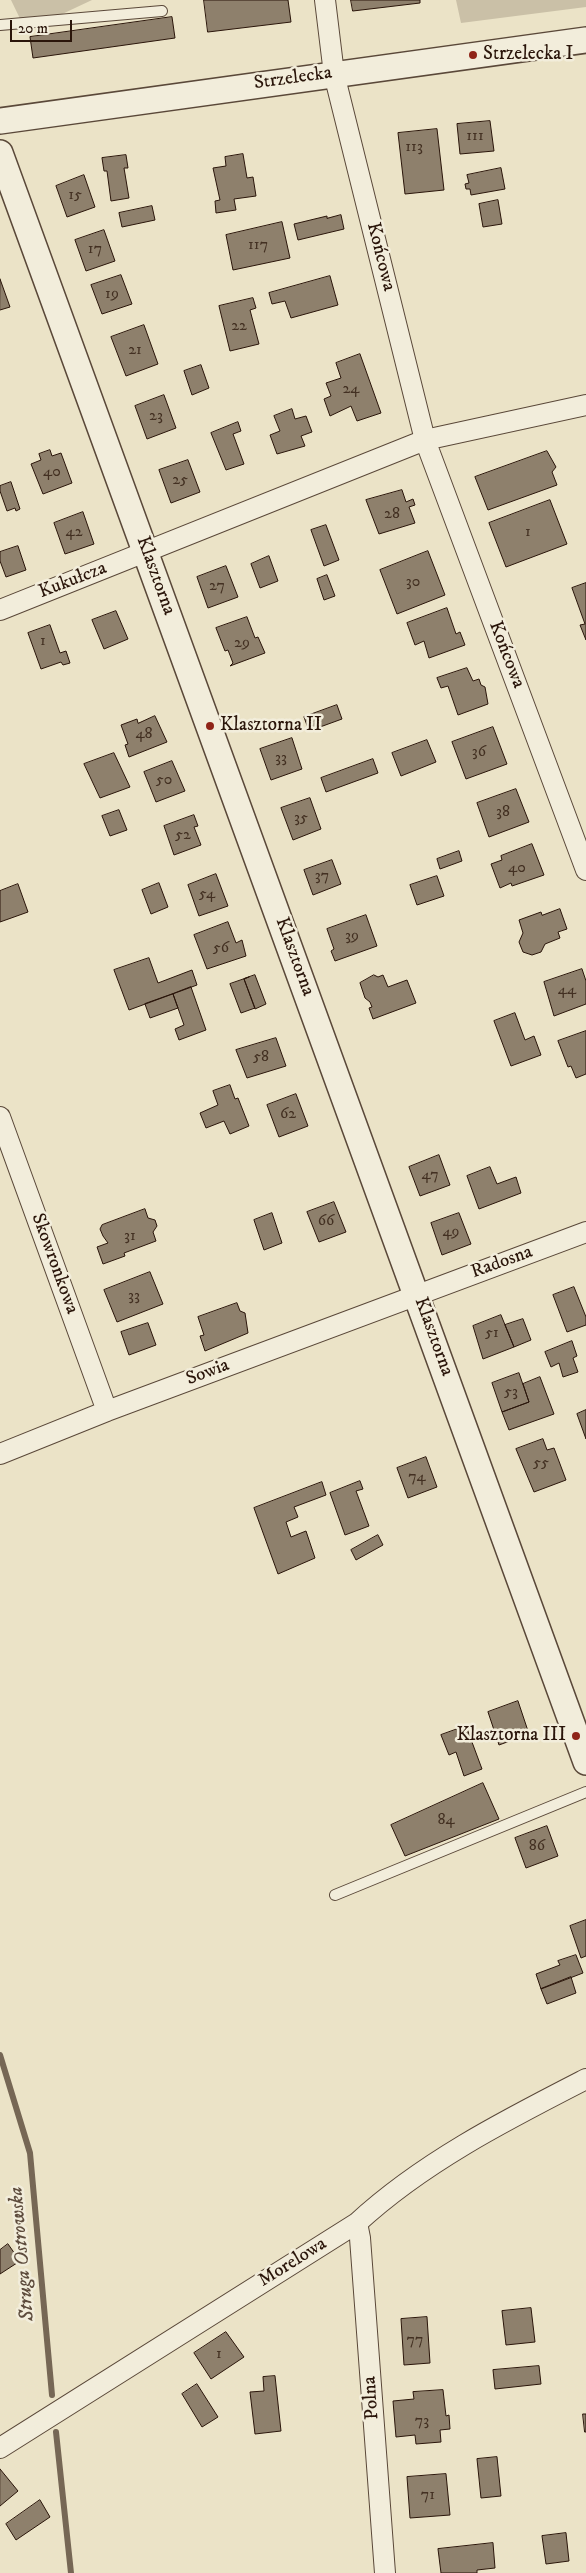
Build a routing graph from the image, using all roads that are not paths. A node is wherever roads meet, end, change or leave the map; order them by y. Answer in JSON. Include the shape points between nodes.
{"nodes":[{"id":1,"x":325,"y":0,"type":"edge"},
{"id":2,"x":162,"y":11,"type":"dead end"},
{"id":3,"x":0,"y":25,"type":"edge"},
{"id":4,"x":586,"y":40,"type":"edge"},
{"id":5,"x":334,"y":74,"type":"junction"},
{"id":6,"x":0,"y":121,"type":"edge"},
{"id":7,"x":0,"y":153,"type":"edge"},
{"id":8,"x":586,"y":404,"type":"edge"},
{"id":9,"x":425,"y":440,"type":"junction"},
{"id":10,"x":146,"y":552,"type":"junction"},
{"id":11,"x":0,"y":610,"type":"edge"},
{"id":12,"x":586,"y":870,"type":"edge"},
{"id":13,"x":0,"y":1117,"type":"edge"},
{"id":14,"x":586,"y":1232,"type":"edge"},
{"id":15,"x":418,"y":1294,"type":"junction"},
{"id":16,"x":107,"y":1412,"type":"junction"},
{"id":17,"x":0,"y":1454,"type":"edge"},
{"id":18,"x":586,"y":1762,"type":"edge"},
{"id":19,"x":586,"y":1792,"type":"edge"},
{"id":20,"x":335,"y":1896,"type":"dead end"},
{"id":21,"x":586,"y":2079,"type":"edge"},
{"id":22,"x":357,"y":2223,"type":"junction"},
{"id":23,"x":0,"y":2448,"type":"edge"},
{"id":24,"x":385,"y":2573,"type":"edge"}],
"edges":[{"from":1,"to":5,"type":"street","name":"Końcowa"},
{"from":2,"to":3,"type":"lane"},
{"from":4,"to":5,"type":"street","name":"Strzelecka"},
{"from":5,"to":6,"type":"street","name":"Strzelecka"},
{"from":5,"to":9,"type":"street","name":"Końcowa"},
{"from":7,"to":10,"type":"street","name":"Klasztorna"},
{"from":8,"to":9,"type":"street"},
{"from":9,"to":10,"type":"street","name":"Kukułcza"},
{"from":9,"to":12,"type":"street","name":"Końcowa"},
{"from":10,"to":11,"type":"street","name":"Kukułcza"},
{"from":10,"to":15,"type":"street","name":"Klasztorna"},
{"from":13,"to":16,"type":"street","name":"Skowronkowa"},
{"from":14,"to":15,"type":"street","name":"Radosna"},
{"from":15,"to":16,"type":"street","name":"Sowia"},
{"from":15,"to":18,"type":"street","name":"Klasztorna"},
{"from":16,"to":17,"type":"street","name":"Sowia"},
{"from":19,"to":20,"type":"lane"},
{"from":21,"to":22,"type":"street","name":"Morelowa","via":[[488,2130],[386,2196]]},
{"from":22,"to":23,"type":"street","name":"Morelowa"},
{"from":22,"to":24,"type":"street","name":"Polna"}]}
